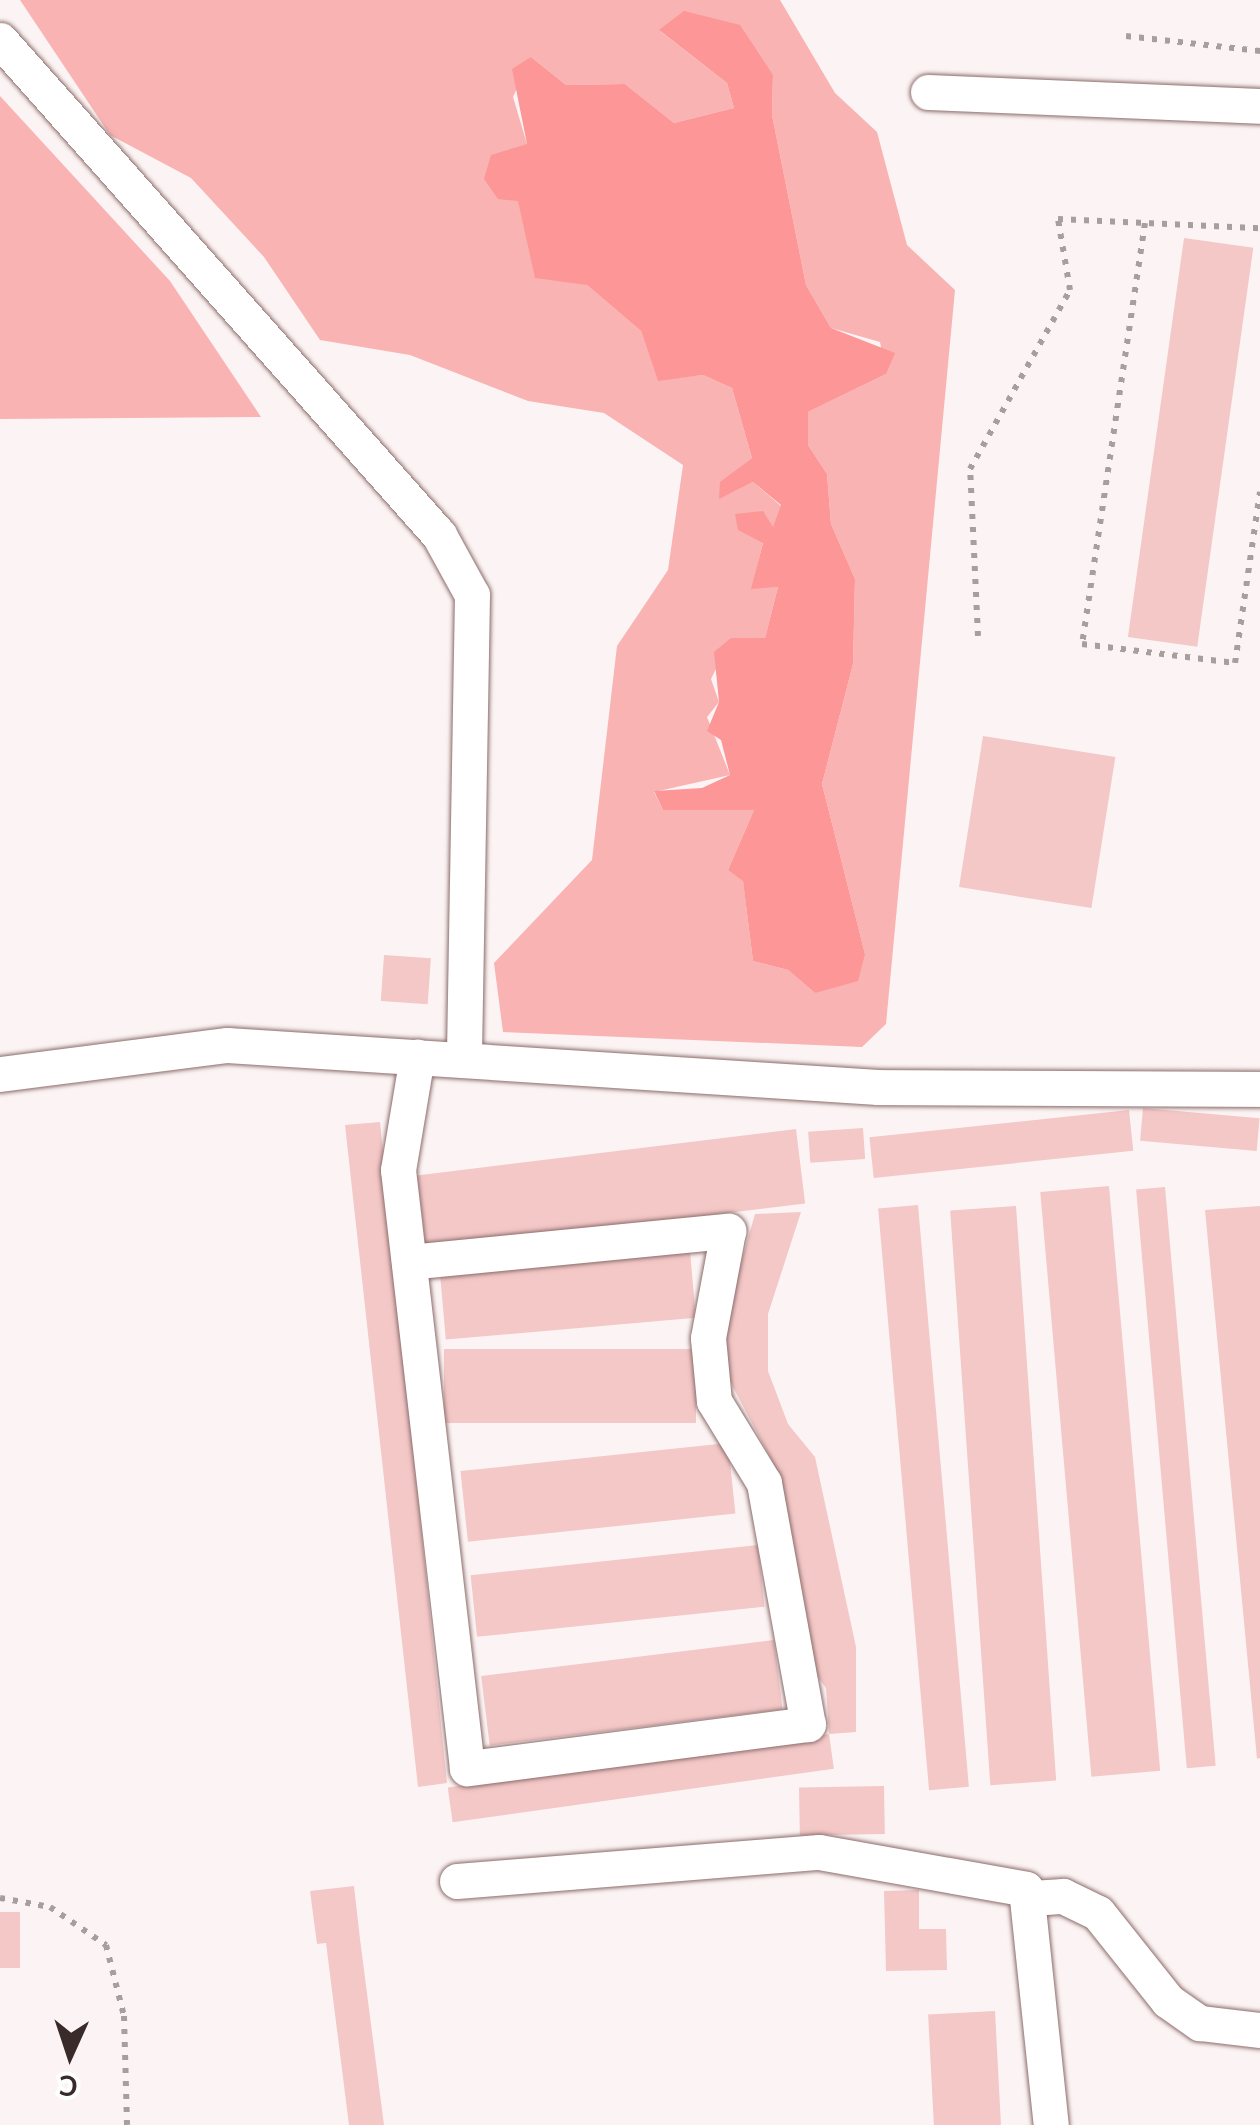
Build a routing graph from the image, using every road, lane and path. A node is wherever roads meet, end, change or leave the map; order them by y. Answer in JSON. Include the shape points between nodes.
{"nodes":[{"id":1,"x":1126,"y":36,"type":"dead end"},
{"id":2,"x":0,"y":40,"type":"edge"},
{"id":3,"x":1260,"y":51,"type":"edge"},
{"id":4,"x":928,"y":92,"type":"dead end"},
{"id":5,"x":1260,"y":106,"type":"edge"},
{"id":6,"x":1145,"y":223,"type":"junction"},
{"id":7,"x":1260,"y":228,"type":"edge"},
{"id":8,"x":1260,"y":492,"type":"edge"},
{"id":9,"x":978,"y":636,"type":"dead end"},
{"id":10,"x":416,"y":1057,"type":"junction"},
{"id":11,"x":464,"y":1060,"type":"junction"},
{"id":12,"x":0,"y":1074,"type":"edge"},
{"id":13,"x":1260,"y":1089,"type":"edge"},
{"id":14,"x":409,"y":1262,"type":"junction"},
{"id":15,"x":457,"y":1881,"type":"dead end"},
{"id":16,"x":0,"y":1898,"type":"edge"},
{"id":17,"x":1032,"y":1898,"type":"junction"},
{"id":18,"x":1260,"y":2030,"type":"edge"},
{"id":19,"x":127,"y":2125,"type":"edge"},
{"id":20,"x":1051,"y":2125,"type":"edge"}],
"edges":[{"from":1,"to":3,"type":"path"},
{"from":2,"to":11,"type":"lane","via":[[439,535],[472,595]]},
{"from":4,"to":5,"type":"lane"},
{"from":6,"to":7,"type":"path"},
{"from":6,"to":8,"type":"path","via":[[1082,644],[1235,664]]},
{"from":6,"to":9,"type":"path","via":[[1058,219],[1070,290],[970,469]]},
{"from":10,"to":11,"type":"lane"},
{"from":10,"to":12,"type":"lane","via":[[226,1044]]},
{"from":10,"to":14,"type":"lane","via":[[398,1170]]},
{"from":11,"to":13,"type":"lane","via":[[878,1086]]},
{"from":14,"to":14,"type":"lane","via":[[467,1768],[808,1724],[764,1482],[714,1401],[708,1338],[728,1231]]},
{"from":15,"to":17,"type":"lane","via":[[819,1852],[1012,1884]]},
{"from":16,"to":19,"type":"path","via":[[50,1907],[106,1945],[124,2016]]},
{"from":17,"to":18,"type":"lane","via":[[1063,1896],[1098,1913],[1168,2001],[1200,2023]]},
{"from":17,"to":20,"type":"lane"}]}
